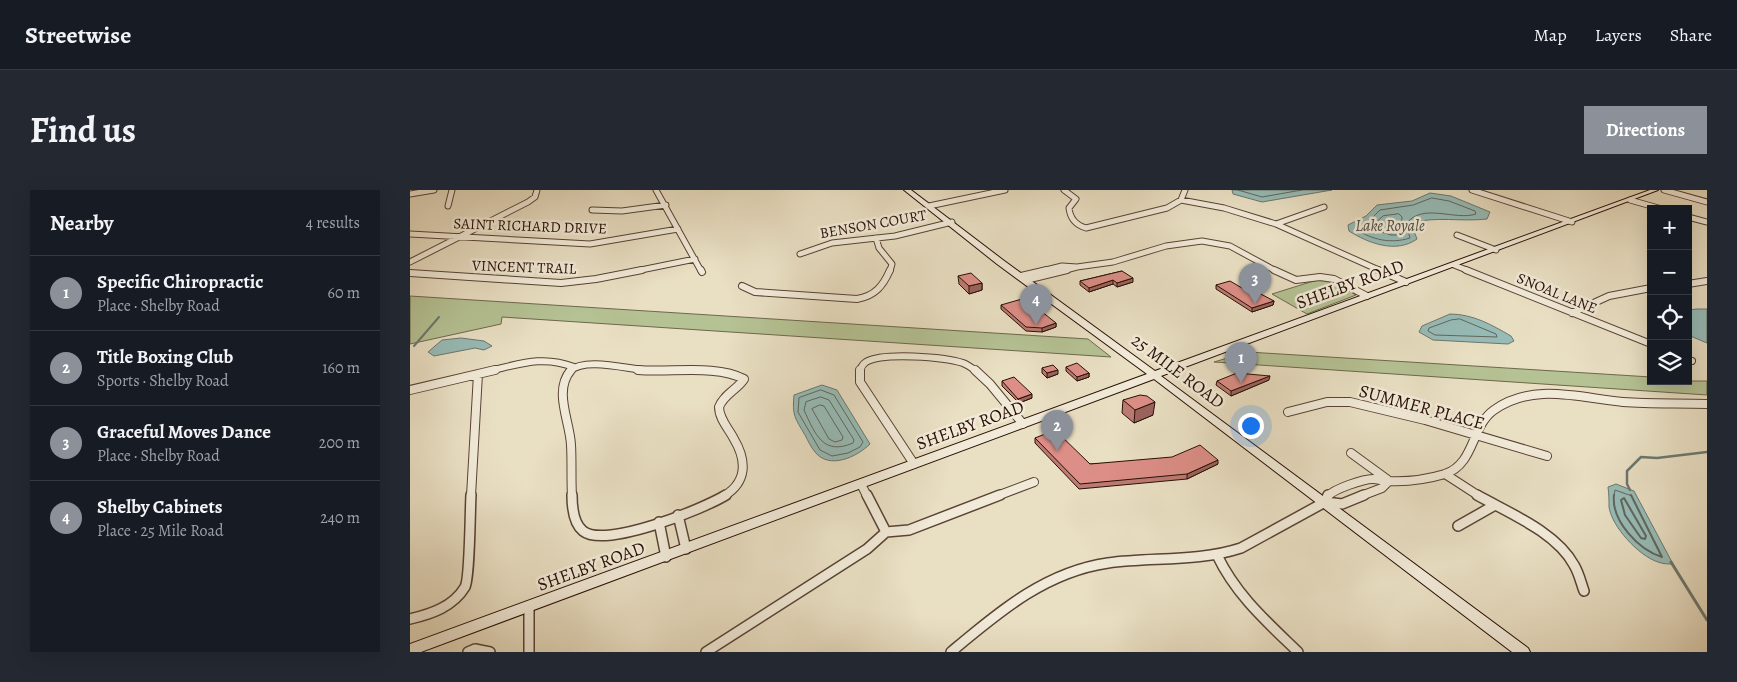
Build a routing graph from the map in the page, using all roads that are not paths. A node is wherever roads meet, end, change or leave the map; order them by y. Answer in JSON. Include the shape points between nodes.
{"nodes":[{"id":1,"x":434,"y":190,"type":"edge"},
{"id":2,"x":452,"y":190,"type":"edge"},
{"id":3,"x":537,"y":190,"type":"edge"},
{"id":4,"x":656,"y":190,"type":"edge"},
{"id":5,"x":907,"y":190,"type":"edge"},
{"id":6,"x":1006,"y":190,"type":"edge"},
{"id":7,"x":1064,"y":190,"type":"edge"},
{"id":8,"x":1176,"y":190,"type":"edge"},
{"id":9,"x":1184,"y":190,"type":"edge"},
{"id":10,"x":1472,"y":190,"type":"edge"},
{"id":11,"x":1651,"y":190,"type":"edge"},
{"id":12,"x":1664,"y":190,"type":"edge"},
{"id":13,"x":410,"y":194,"type":"edge"},
{"id":14,"x":1181,"y":200,"type":"junction"},
{"id":15,"x":1630,"y":200,"type":"junction"},
{"id":16,"x":1707,"y":202,"type":"edge"},
{"id":17,"x":666,"y":205,"type":"junction"},
{"id":18,"x":1648,"y":205,"type":"edge"},
{"id":19,"x":448,"y":206,"type":"dead end"},
{"id":20,"x":929,"y":206,"type":"junction"},
{"id":21,"x":1324,"y":206,"type":"dead end"},
{"id":22,"x":592,"y":210,"type":"dead end"},
{"id":23,"x":1692,"y":217,"type":"edge"},
{"id":24,"x":952,"y":222,"type":"junction"},
{"id":25,"x":1572,"y":222,"type":"junction"},
{"id":26,"x":1707,"y":222,"type":"edge"},
{"id":27,"x":1276,"y":224,"type":"junction"},
{"id":28,"x":678,"y":229,"type":"junction"},
{"id":29,"x":410,"y":234,"type":"edge"},
{"id":30,"x":1457,"y":235,"type":"dead end"},
{"id":31,"x":460,"y":237,"type":"junction"},
{"id":32,"x":876,"y":238,"type":"junction"},
{"id":33,"x":1496,"y":250,"type":"junction"},
{"id":34,"x":800,"y":254,"type":"dead end"},
{"id":35,"x":695,"y":259,"type":"junction"},
{"id":36,"x":410,"y":262,"type":"edge"},
{"id":37,"x":1454,"y":265,"type":"junction"},
{"id":38,"x":702,"y":272,"type":"dead end"},
{"id":39,"x":410,"y":273,"type":"edge"},
{"id":40,"x":1023,"y":278,"type":"junction"},
{"id":41,"x":1707,"y":281,"type":"edge"},
{"id":42,"x":1406,"y":282,"type":"junction"},
{"id":43,"x":1692,"y":283,"type":"edge"},
{"id":44,"x":742,"y":286,"type":"dead end"},
{"id":45,"x":1647,"y":289,"type":"edge"},
{"id":46,"x":1367,"y":296,"type":"junction"},
{"id":47,"x":1572,"y":313,"type":"junction"},
{"id":48,"x":1647,"y":342,"type":"edge"},
{"id":49,"x":574,"y":367,"type":"junction"},
{"id":50,"x":478,"y":374,"type":"junction"},
{"id":51,"x":1154,"y":375,"type":"junction"},
{"id":52,"x":410,"y":390,"type":"edge"},
{"id":53,"x":1707,"y":404,"type":"edge"},
{"id":54,"x":1288,"y":412,"type":"dead end"},
{"id":55,"x":1024,"y":424,"type":"junction"},
{"id":56,"x":1476,"y":436,"type":"junction"},
{"id":57,"x":1351,"y":453,"type":"dead end"},
{"id":58,"x":1546,"y":456,"type":"dead end"},
{"id":59,"x":914,"y":464,"type":"junction"},
{"id":60,"x":1445,"y":474,"type":"junction"},
{"id":61,"x":1034,"y":482,"type":"dead end"},
{"id":62,"x":1389,"y":482,"type":"junction"},
{"id":63,"x":861,"y":484,"type":"junction"},
{"id":64,"x":1325,"y":502,"type":"junction"},
{"id":65,"x":1495,"y":505,"type":"junction"},
{"id":66,"x":678,"y":515,"type":"junction"},
{"id":67,"x":658,"y":522,"type":"junction"},
{"id":68,"x":1458,"y":526,"type":"dead end"},
{"id":69,"x":886,"y":532,"type":"junction"},
{"id":70,"x":686,"y":549,"type":"junction"},
{"id":71,"x":1216,"y":555,"type":"junction"},
{"id":72,"x":666,"y":557,"type":"junction"},
{"id":73,"x":1584,"y":591,"type":"dead end"},
{"id":74,"x":529,"y":607,"type":"junction"},
{"id":75,"x":410,"y":619,"type":"edge"},
{"id":76,"x":410,"y":650,"type":"edge"},
{"id":77,"x":468,"y":652,"type":"edge"},
{"id":78,"x":490,"y":652,"type":"edge"},
{"id":79,"x":528,"y":652,"type":"edge"},
{"id":80,"x":706,"y":652,"type":"edge"},
{"id":81,"x":952,"y":652,"type":"edge"},
{"id":82,"x":1298,"y":652,"type":"edge"},
{"id":83,"x":1523,"y":652,"type":"edge"}],
"edges":[{"from":1,"to":13,"type":"street"},
{"from":2,"to":19,"type":"street"},
{"from":3,"to":31,"type":"street","via":[[535,197],[528,202]]},
{"from":4,"to":17,"type":"street"},
{"from":5,"to":20,"type":"street","name":"25 MILE ROAD"},
{"from":6,"to":20,"type":"street"},
{"from":7,"to":14,"type":"street","via":[[1076,199],[1069,208],[1070,216],[1086,228],[1159,211]]},
{"from":8,"to":9,"type":"street"},
{"from":9,"to":14,"type":"street"},
{"from":10,"to":25,"type":"street"},
{"from":11,"to":15,"type":"street","name":"SHELBY ROAD"},
{"from":12,"to":16,"type":"street"},
{"from":14,"to":27,"type":"street"},
{"from":15,"to":18,"type":"street"},
{"from":15,"to":25,"type":"street","name":"SHELBY ROAD"},
{"from":17,"to":22,"type":"street","via":[[622,211]]},
{"from":17,"to":28,"type":"street"},
{"from":20,"to":24,"type":"street","name":"25 MILE ROAD"},
{"from":21,"to":27,"type":"street"},
{"from":23,"to":26,"type":"street"},
{"from":24,"to":32,"type":"street","name":"BENSON COURT"},
{"from":24,"to":40,"type":"street","name":"25 MILE ROAD"},
{"from":25,"to":33,"type":"street","name":"SHELBY ROAD"},
{"from":27,"to":42,"type":"street"},
{"from":28,"to":31,"type":"street","name":"SAINT RICHARD DRIVE","via":[[590,244]]},
{"from":28,"to":35,"type":"street"},
{"from":29,"to":31,"type":"street","name":"SAINT RICHARD DRIVE"},
{"from":30,"to":33,"type":"street"},
{"from":31,"to":36,"type":"street"},
{"from":32,"to":34,"type":"street","name":"BENSON COURT","via":[[836,243]]},
{"from":32,"to":44,"type":"street","via":[[879,248],[892,264],[879,287],[869,296],[857,299],[755,292]]},
{"from":33,"to":37,"type":"street","name":"SHELBY ROAD"},
{"from":35,"to":38,"type":"street"},
{"from":35,"to":39,"type":"street","name":"VINCENT TRAIL","via":[[574,282]]},
{"from":37,"to":42,"type":"street","name":"SHELBY ROAD"},
{"from":37,"to":47,"type":"street","name":"SNOAL LANE"},
{"from":40,"to":46,"type":"street","via":[[1060,266],[1100,266],[1184,243],[1206,241],[1232,247],[1292,278],[1306,281],[1327,277]]},
{"from":40,"to":51,"type":"street","name":"25 MILE ROAD"},
{"from":41,"to":43,"type":"street"},
{"from":42,"to":46,"type":"street","name":"SHELBY ROAD"},
{"from":45,"to":47,"type":"street","via":[[1609,296]]},
{"from":46,"to":51,"type":"street","name":"SHELBY ROAD"},
{"from":47,"to":48,"type":"street","name":"SNOAL LANE"},
{"from":49,"to":50,"type":"street","via":[[559,361],[543,360]]},
{"from":49,"to":66,"type":"street","via":[[588,364],[712,372],[744,379],[719,405],[719,414],[742,459],[739,485],[722,498]]},
{"from":49,"to":67,"type":"street","via":[[567,373],[562,395],[571,443],[573,506],[578,526],[587,534],[606,538]]},
{"from":50,"to":52,"type":"street"},
{"from":50,"to":75,"type":"street","via":[[466,586],[441,611]]},
{"from":51,"to":55,"type":"street","name":"SHELBY ROAD"},
{"from":51,"to":64,"type":"street","name":"25 MILE ROAD"},
{"from":53,"to":56,"type":"street","via":[[1621,402],[1533,393],[1506,402],[1492,411]]},
{"from":54,"to":56,"type":"street","name":"SUMMER PLACE","via":[[1327,402],[1350,402]]},
{"from":55,"to":59,"type":"street","name":"SHELBY ROAD"},
{"from":55,"to":59,"type":"street","via":[[964,363],[891,357],[868,361],[859,372],[860,382]]},
{"from":56,"to":58,"type":"street","name":"SUMMER PLACE"},
{"from":56,"to":60,"type":"street","via":[[1466,460]]},
{"from":57,"to":62,"type":"street"},
{"from":59,"to":63,"type":"street","name":"SHELBY ROAD"},
{"from":60,"to":62,"type":"street"},
{"from":60,"to":65,"type":"street"},
{"from":61,"to":69,"type":"street","via":[[909,530]]},
{"from":62,"to":64,"type":"street","via":[[1342,504]]},
{"from":62,"to":64,"type":"street","via":[[1372,478],[1330,494]]},
{"from":63,"to":69,"type":"street"},
{"from":63,"to":70,"type":"street","name":"SHELBY ROAD"},
{"from":64,"to":71,"type":"street","via":[[1241,548]]},
{"from":64,"to":83,"type":"street","name":"25 MILE ROAD"},
{"from":65,"to":68,"type":"street"},
{"from":65,"to":73,"type":"street","via":[[1550,537],[1564,550],[1575,566]]},
{"from":66,"to":67,"type":"street"},
{"from":66,"to":70,"type":"street"},
{"from":67,"to":72,"type":"street"},
{"from":69,"to":80,"type":"street","via":[[858,554]]},
{"from":70,"to":72,"type":"street","name":"SHELBY ROAD"},
{"from":71,"to":81,"type":"street","via":[[1106,563],[1055,577],[1010,603]]},
{"from":71,"to":82,"type":"street","via":[[1240,594]]},
{"from":72,"to":74,"type":"street","name":"SHELBY ROAD"},
{"from":74,"to":76,"type":"street","name":"SHELBY ROAD"},
{"from":74,"to":79,"type":"street"},
{"from":77,"to":78,"type":"street","via":[[475,649]]}]}
